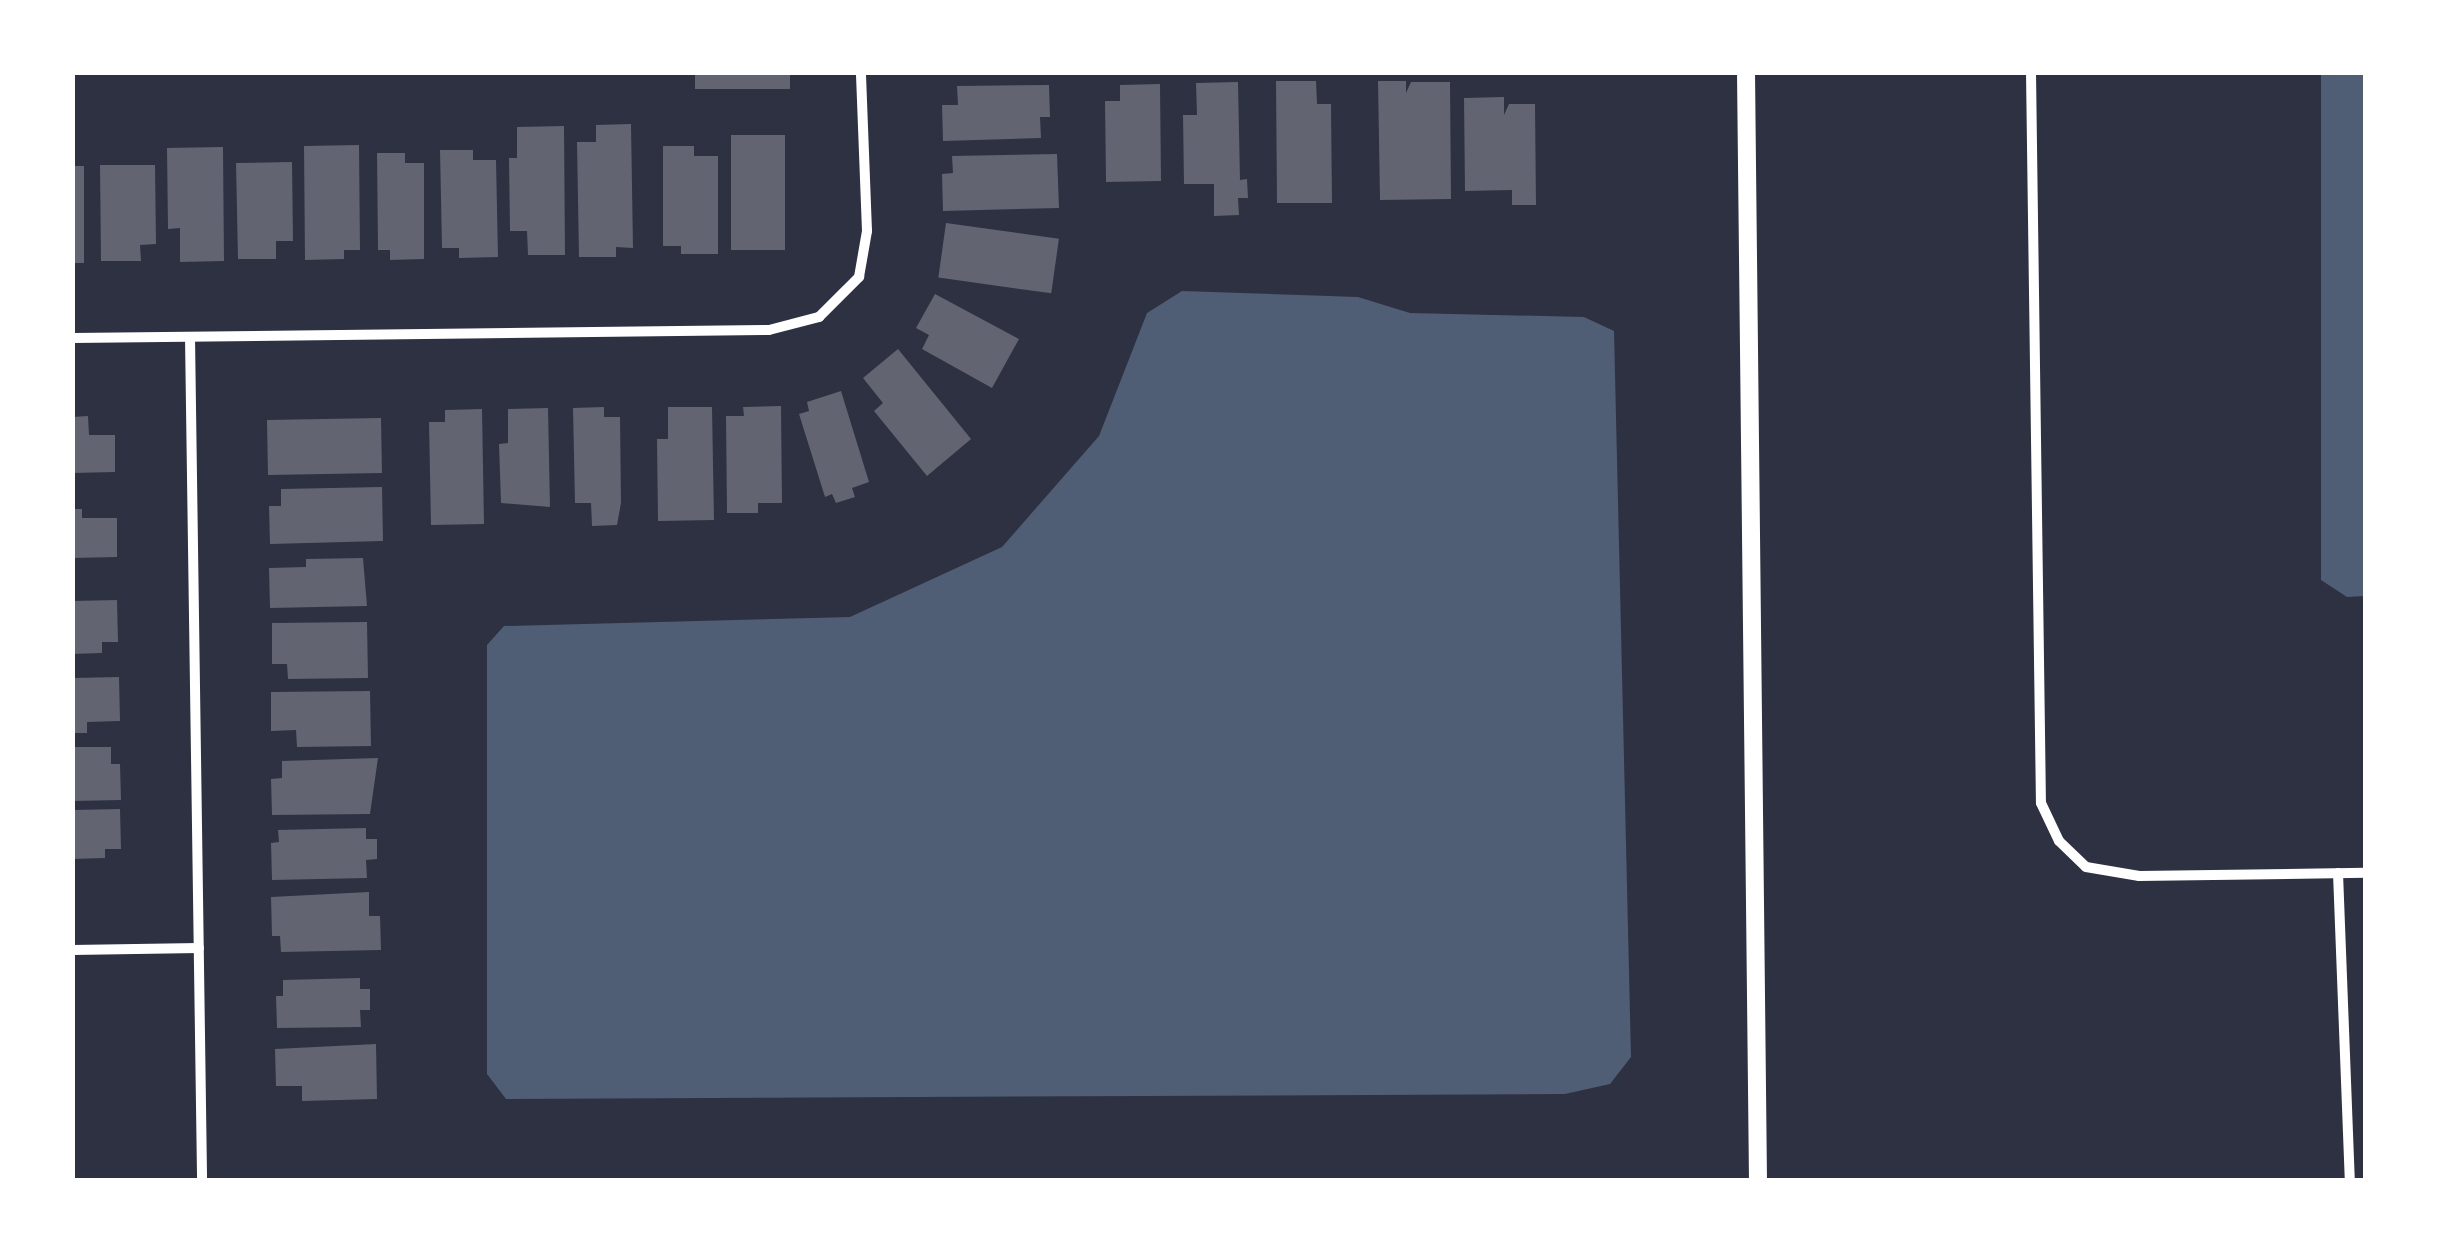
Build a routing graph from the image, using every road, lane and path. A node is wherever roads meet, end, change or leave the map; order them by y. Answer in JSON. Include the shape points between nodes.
{"nodes":[{"id":1,"x":862,"y":72,"type":"edge"},
{"id":2,"x":1746,"y":72,"type":"edge"},
{"id":3,"x":2031,"y":72,"type":"edge"},
{"id":4,"x":190,"y":337,"type":"junction"},
{"id":5,"x":72,"y":338,"type":"edge"},
{"id":6,"x":2338,"y":873,"type":"junction"},
{"id":7,"x":2366,"y":873,"type":"edge"},
{"id":8,"x":198,"y":948,"type":"junction"},
{"id":9,"x":72,"y":950,"type":"edge"},
{"id":10,"x":202,"y":1180,"type":"edge"},
{"id":11,"x":1758,"y":1180,"type":"edge"},
{"id":12,"x":2350,"y":1180,"type":"edge"}],
"edges":[{"from":1,"to":4,"type":"street","via":[[868,231],[859,277],[820,316],[769,330]]},
{"from":2,"to":11,"type":"street"},
{"from":3,"to":6,"type":"street","via":[[2040,803],[2059,840],[2086,867],[2138,876]]},
{"from":4,"to":5,"type":"street"},
{"from":4,"to":8,"type":"street"},
{"from":6,"to":7,"type":"street"},
{"from":6,"to":12,"type":"street"},
{"from":8,"to":9,"type":"street"},
{"from":8,"to":10,"type":"street"}]}
